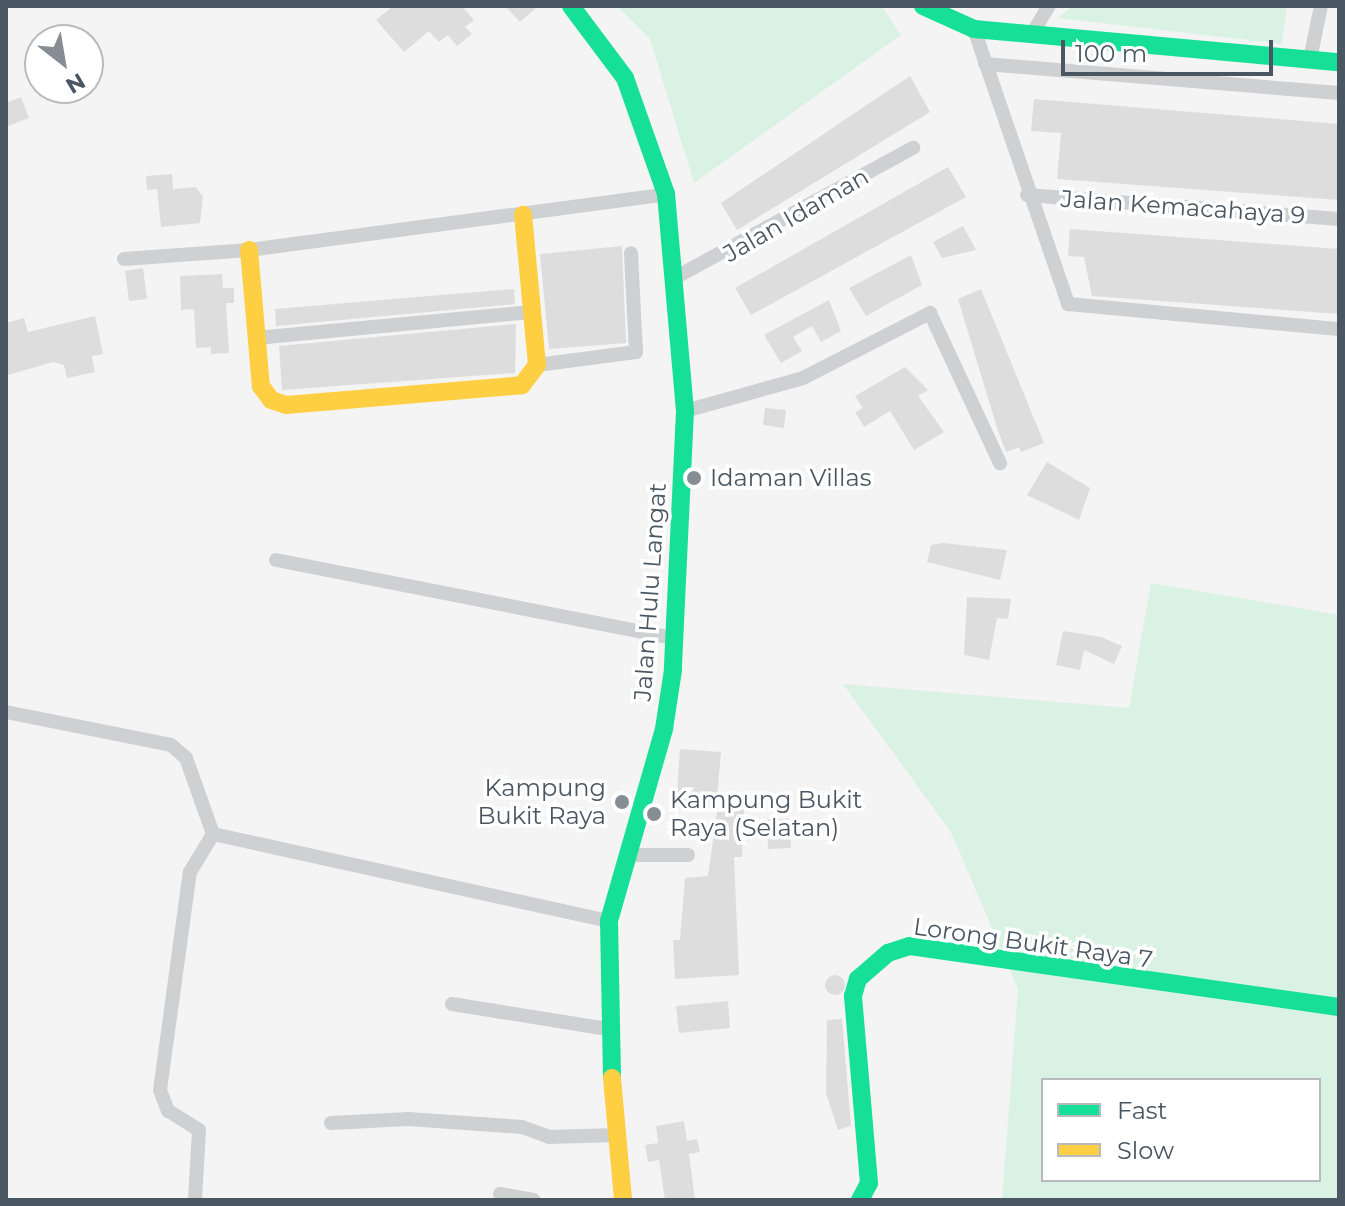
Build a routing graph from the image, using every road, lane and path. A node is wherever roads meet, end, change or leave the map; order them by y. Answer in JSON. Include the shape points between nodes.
{"nodes":[{"id":1,"x":571,"y":6,"type":"edge"},
{"id":2,"x":923,"y":6,"type":"edge"},
{"id":3,"x":1049,"y":6,"type":"edge"},
{"id":4,"x":1321,"y":6,"type":"edge"},
{"id":5,"x":974,"y":29,"type":"junction"},
{"id":6,"x":1032,"y":34,"type":"junction"},
{"id":7,"x":1310,"y":59,"type":"junction"},
{"id":8,"x":1339,"y":62,"type":"edge"},
{"id":9,"x":985,"y":64,"type":"junction"},
{"id":10,"x":1339,"y":93,"type":"edge"},
{"id":11,"x":913,"y":148,"type":"dead end"},
{"id":12,"x":666,"y":194,"type":"junction"},
{"id":13,"x":1027,"y":195,"type":"junction"},
{"id":14,"x":523,"y":215,"type":"junction"},
{"id":15,"x":1339,"y":219,"type":"edge"},
{"id":16,"x":249,"y":250,"type":"junction"},
{"id":17,"x":631,"y":253,"type":"dead end"},
{"id":18,"x":124,"y":259,"type":"dead end"},
{"id":19,"x":678,"y":276,"type":"junction"},
{"id":20,"x":532,"y":312,"type":"junction"},
{"id":21,"x":1339,"y":329,"type":"edge"},
{"id":22,"x":256,"y":338,"type":"junction"},
{"id":23,"x":537,"y":365,"type":"junction"},
{"id":24,"x":685,"y":411,"type":"junction"},
{"id":25,"x":1000,"y":463,"type":"dead end"},
{"id":26,"x":276,"y":560,"type":"dead end"},
{"id":27,"x":675,"y":638,"type":"junction"},
{"id":28,"x":6,"y":712,"type":"edge"},
{"id":29,"x":213,"y":834,"type":"junction"},
{"id":30,"x":630,"y":855,"type":"junction"},
{"id":31,"x":688,"y":855,"type":"dead end"},
{"id":32,"x":609,"y":921,"type":"junction"},
{"id":33,"x":452,"y":1004,"type":"dead end"},
{"id":34,"x":1339,"y":1007,"type":"edge"},
{"id":35,"x":608,"y":1029,"type":"junction"},
{"id":36,"x":331,"y":1123,"type":"dead end"},
{"id":37,"x":618,"y":1135,"type":"junction"},
{"id":38,"x":500,"y":1194,"type":"dead end"},
{"id":39,"x":195,"y":1200,"type":"edge"},
{"id":40,"x":533,"y":1200,"type":"edge"},
{"id":41,"x":623,"y":1200,"type":"edge"},
{"id":42,"x":860,"y":1200,"type":"edge"}],
"edges":[{"from":1,"to":12,"type":"street","name":"Jalan Hulu Langat","via":[[625,78]]},
{"from":2,"to":5,"type":"street"},
{"from":3,"to":6,"type":"street"},
{"from":4,"to":7,"type":"street"},
{"from":5,"to":6,"type":"street"},
{"from":5,"to":9,"type":"street"},
{"from":6,"to":7,"type":"street"},
{"from":7,"to":8,"type":"street"},
{"from":9,"to":10,"type":"street"},
{"from":9,"to":13,"type":"street"},
{"from":11,"to":19,"type":"street","name":"Jalan Idaman"},
{"from":12,"to":14,"type":"street"},
{"from":12,"to":19,"type":"street","name":"Jalan Hulu Langat"},
{"from":13,"to":15,"type":"street","name":"Jalan Kemacahaya 9"},
{"from":13,"to":21,"type":"street","via":[[1068,304]]},
{"from":14,"to":16,"type":"street"},
{"from":14,"to":20,"type":"street"},
{"from":16,"to":18,"type":"street"},
{"from":16,"to":22,"type":"street"},
{"from":17,"to":23,"type":"street","via":[[636,352]]},
{"from":19,"to":24,"type":"street","name":"Jalan Hulu Langat"},
{"from":20,"to":22,"type":"street"},
{"from":20,"to":23,"type":"street"},
{"from":22,"to":23,"type":"street","via":[[261,386],[286,405],[522,385]]},
{"from":24,"to":25,"type":"street","via":[[803,378],[930,313]]},
{"from":24,"to":27,"type":"street","name":"Jalan Hulu Langat"},
{"from":26,"to":27,"type":"street"},
{"from":27,"to":30,"type":"street","name":"Jalan Hulu Langat","via":[[664,729]]},
{"from":28,"to":29,"type":"street","via":[[171,745],[186,758]]},
{"from":29,"to":32,"type":"street"},
{"from":29,"to":39,"type":"street","via":[[190,872],[160,1090],[168,1111],[199,1130]]},
{"from":30,"to":31,"type":"street"},
{"from":30,"to":32,"type":"street","name":"Jalan Hulu Langat"},
{"from":32,"to":35,"type":"street","name":"Jalan Hulu Langat"},
{"from":33,"to":35,"type":"street"},
{"from":34,"to":42,"type":"street","name":"Lorong Bukit Raya 7","via":[[910,946],[888,953],[858,979],[853,996],[869,1183]]},
{"from":35,"to":37,"type":"street","name":"Jalan Hulu Langat"},
{"from":36,"to":37,"type":"street","via":[[408,1119],[522,1127],[549,1137]]},
{"from":37,"to":41,"type":"street","name":"Jalan Hulu Langat"},
{"from":38,"to":40,"type":"street"}]}
